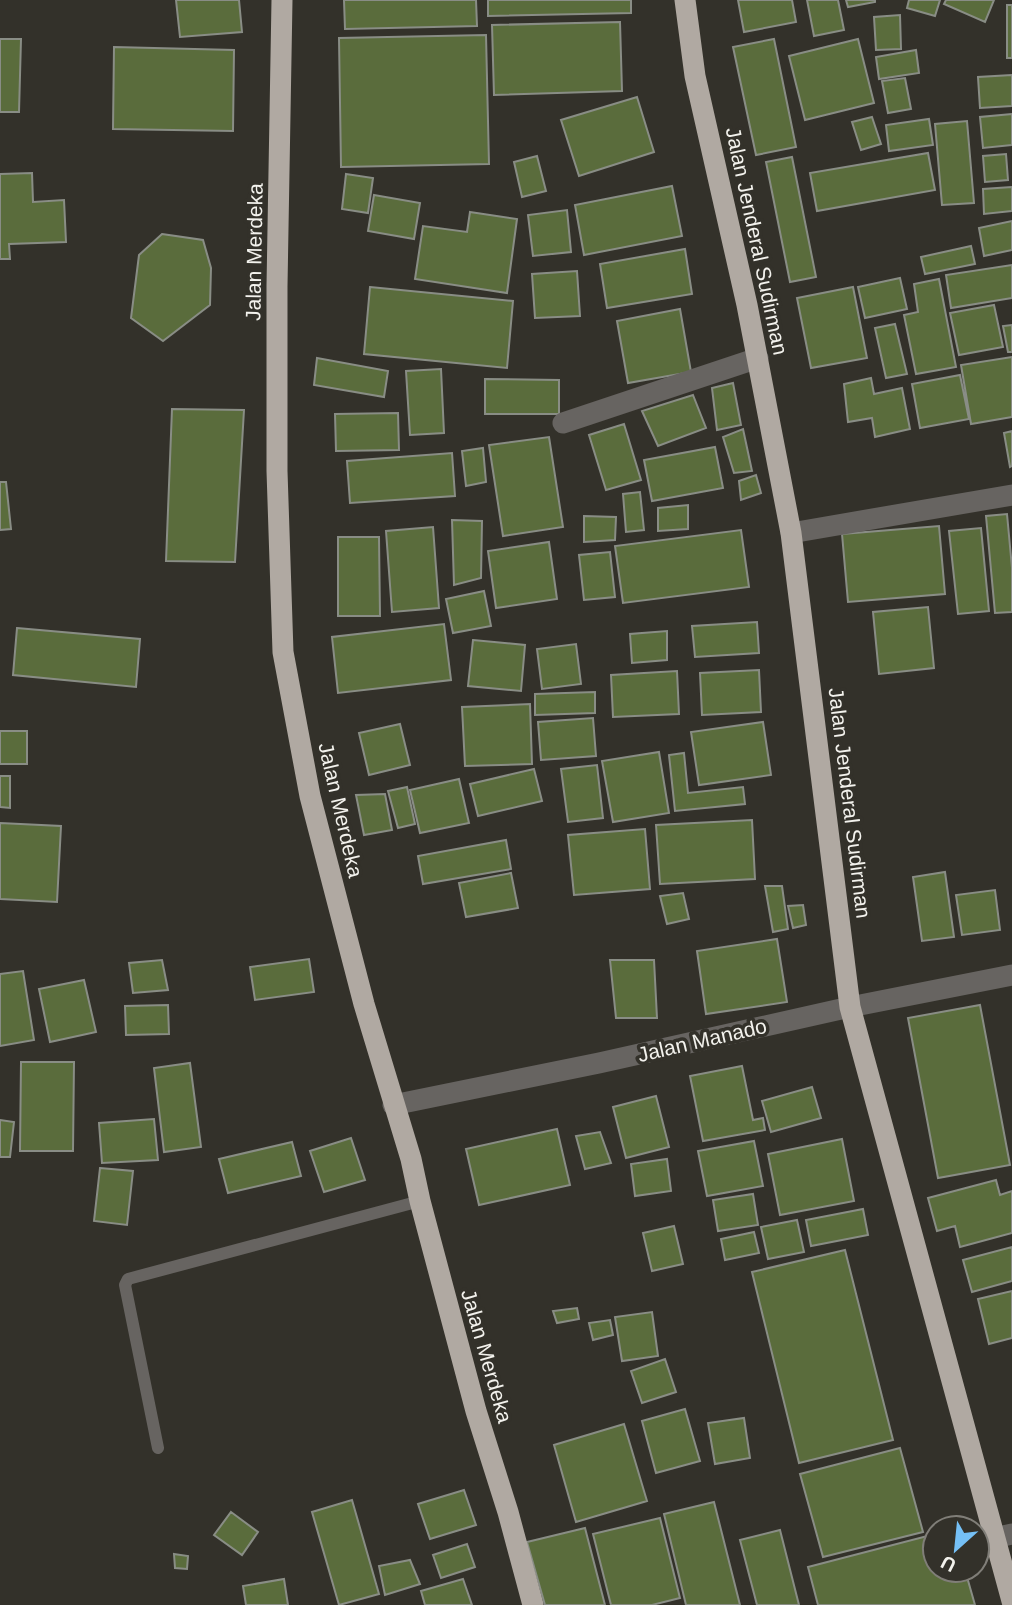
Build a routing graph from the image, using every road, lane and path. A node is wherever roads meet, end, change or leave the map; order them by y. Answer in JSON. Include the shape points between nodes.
{"nodes":[{"id":1,"x":282,"y":0,"type":"edge"},
{"id":2,"x":685,"y":0,"type":"edge"},
{"id":3,"x":758,"y":358,"type":"junction"},
{"id":4,"x":563,"y":423,"type":"dead end"},
{"id":5,"x":1012,"y":495,"type":"edge"},
{"id":6,"x":791,"y":533,"type":"junction"},
{"id":7,"x":1012,"y":975,"type":"edge"},
{"id":8,"x":850,"y":1007,"type":"junction"},
{"id":9,"x":393,"y":1105,"type":"junction"},
{"id":10,"x":419,"y":1201,"type":"junction"},
{"id":11,"x":158,"y":1448,"type":"dead end"},
{"id":12,"x":1003,"y":1536,"type":"edge"},
{"id":13,"x":1012,"y":1601,"type":"edge"},
{"id":14,"x":533,"y":1605,"type":"edge"}],
"edges":[{"from":1,"to":9,"type":"highway","name":"Jalan Merdeka","via":[[277,471],[283,652],[310,796]]},
{"from":2,"to":3,"type":"highway","name":"Jalan Jenderal Sudirman","via":[[695,76]]},
{"from":3,"to":4,"type":"street"},
{"from":3,"to":6,"type":"highway","name":"Jalan Jenderal Sudirman"},
{"from":5,"to":6,"type":"street"},
{"from":6,"to":8,"type":"highway","name":"Jalan Jenderal Sudirman"},
{"from":7,"to":8,"type":"street","name":"Jalan Manado"},
{"from":8,"to":9,"type":"street","name":"Jalan Manado"},
{"from":8,"to":12,"type":"highway","name":"Jalan Jenderal Sudirman"},
{"from":9,"to":10,"type":"highway","name":"Jalan Merdeka","via":[[411,1158]]},
{"from":10,"to":11,"type":"lane","via":[[128,1279],[125,1285]]},
{"from":10,"to":14,"type":"highway","name":"Jalan Merdeka"},
{"from":12,"to":13,"type":"highway","name":"Jalan Jenderal Sudirman"}]}
